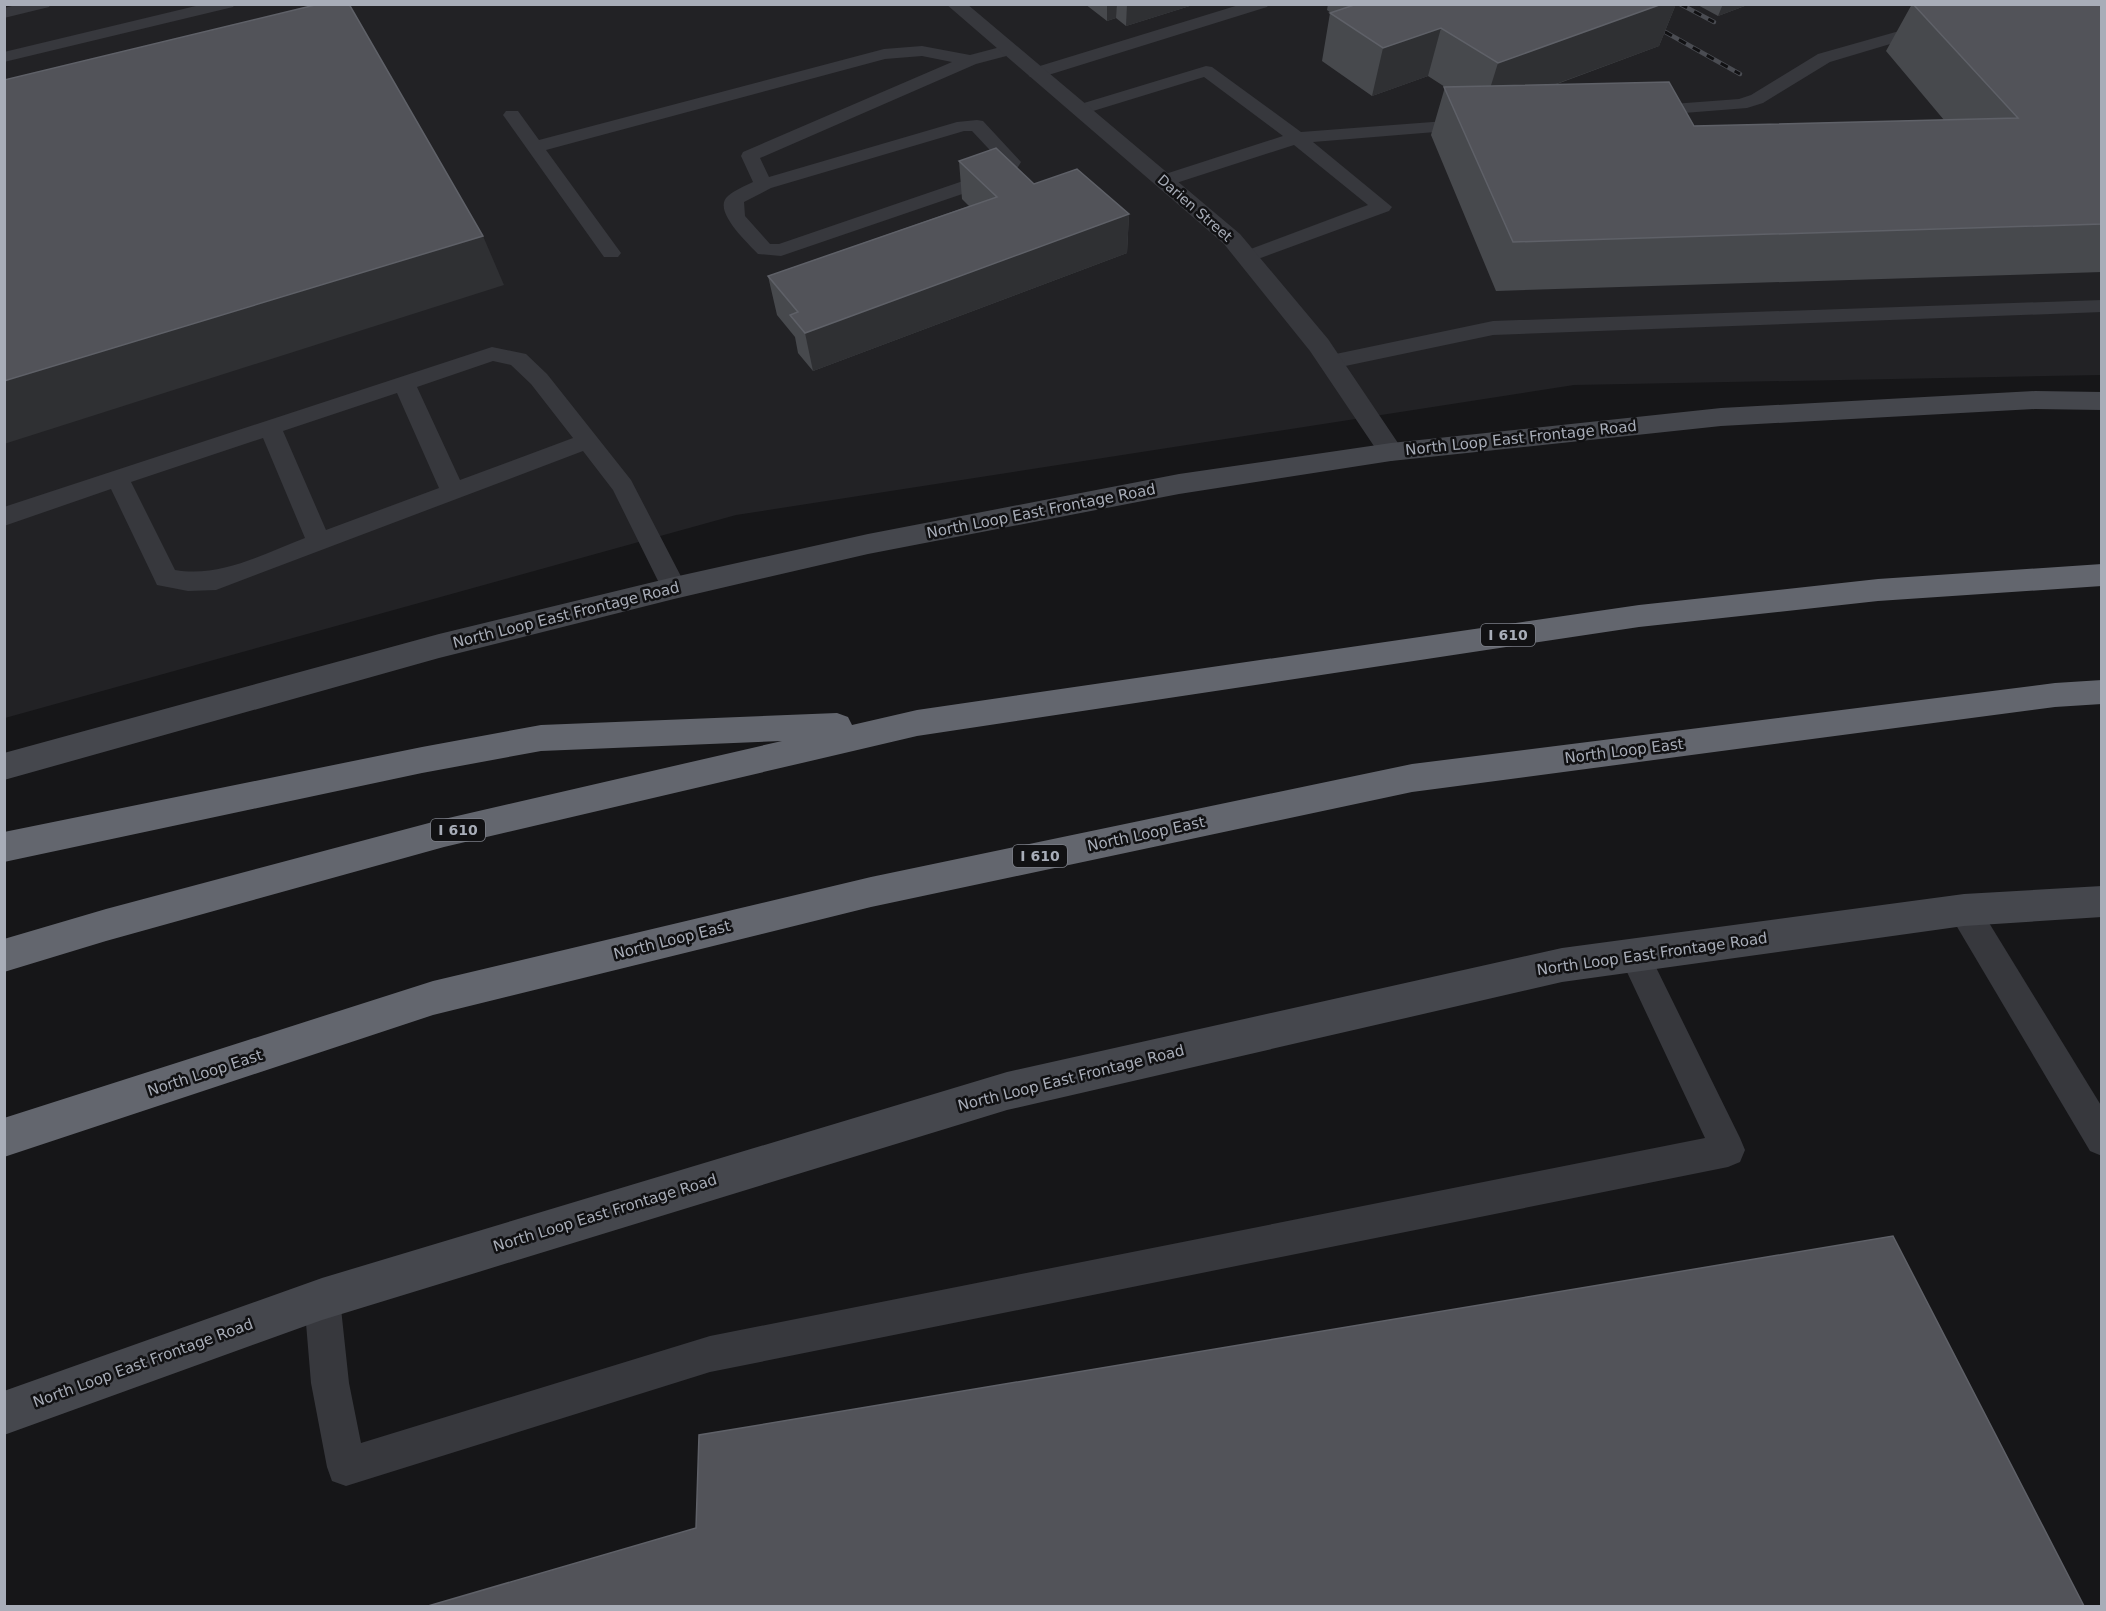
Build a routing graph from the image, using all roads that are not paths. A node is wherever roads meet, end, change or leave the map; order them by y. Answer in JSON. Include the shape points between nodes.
{"nodes":[{"id":1,"x":43,"y":4,"type":"edge"},
{"id":2,"x":227,"y":4,"type":"edge"},
{"id":3,"x":955,"y":4,"type":"edge"},
{"id":4,"x":1261,"y":4,"type":"edge"},
{"id":5,"x":4,"y":13,"type":"edge"},
{"id":6,"x":1950,"y":21,"type":"edge"},
{"id":7,"x":1008,"y":50,"type":"junction"},
{"id":8,"x":4,"y":57,"type":"edge"},
{"id":9,"x":970,"y":60,"type":"junction"},
{"id":10,"x":1036,"y":73,"type":"junction"},
{"id":11,"x":1080,"y":110,"type":"junction"},
{"id":12,"x":1624,"y":113,"type":"edge"},
{"id":13,"x":512,"y":115,"type":"dead end"},
{"id":14,"x":1484,"y":124,"type":"edge"},
{"id":15,"x":1297,"y":138,"type":"junction"},
{"id":16,"x":535,"y":147,"type":"junction"},
{"id":17,"x":1163,"y":181,"type":"junction"},
{"id":18,"x":764,"y":184,"type":"junction"},
{"id":19,"x":611,"y":253,"type":"dead end"},
{"id":20,"x":1247,"y":257,"type":"junction"},
{"id":21,"x":2102,"y":306,"type":"edge"},
{"id":22,"x":1331,"y":362,"type":"junction"},
{"id":23,"x":404,"y":383,"type":"junction"},
{"id":24,"x":2102,"y":401,"type":"edge"},
{"id":25,"x":270,"y":427,"type":"junction"},
{"id":26,"x":588,"y":441,"type":"junction"},
{"id":27,"x":1391,"y":452,"type":"junction"},
{"id":28,"x":117,"y":478,"type":"junction"},
{"id":29,"x":453,"y":492,"type":"junction"},
{"id":30,"x":4,"y":518,"type":"edge"},
{"id":31,"x":319,"y":543,"type":"junction"},
{"id":32,"x":2102,"y":575,"type":"edge"},
{"id":33,"x":674,"y":588,"type":"junction"},
{"id":34,"x":2102,"y":692,"type":"edge"},
{"id":35,"x":917,"y":723,"type":"junction"},
{"id":36,"x":4,"y":767,"type":"edge"},
{"id":37,"x":4,"y":847,"type":"edge"},
{"id":38,"x":2102,"y":901,"type":"edge"},
{"id":39,"x":1964,"y":909,"type":"junction"},
{"id":40,"x":1634,"y":955,"type":"junction"},
{"id":41,"x":4,"y":956,"type":"edge"},
{"id":42,"x":4,"y":1138,"type":"edge"},
{"id":43,"x":2102,"y":1139,"type":"edge"},
{"id":44,"x":322,"y":1299,"type":"junction"},
{"id":45,"x":4,"y":1413,"type":"edge"}],
"edges":[{"from":1,"to":5,"type":"lane"},
{"from":2,"to":8,"type":"lane"},
{"from":3,"to":7,"type":"street","name":"Darien Street"},
{"from":4,"to":10,"type":"lane"},
{"from":6,"to":12,"type":"lane","via":[[1824,57],[1757,99],[1741,104]]},
{"from":7,"to":9,"type":"lane"},
{"from":7,"to":10,"type":"street","name":"Darien Street"},
{"from":9,"to":16,"type":"lane","via":[[922,51],[884,54]]},
{"from":9,"to":18,"type":"lane","via":[[750,156]]},
{"from":10,"to":11,"type":"street","name":"Darien Street"},
{"from":11,"to":15,"type":"lane","via":[[1206,71]]},
{"from":11,"to":17,"type":"street","name":"Darien Street"},
{"from":13,"to":16,"type":"lane"},
{"from":14,"to":15,"type":"lane"},
{"from":15,"to":17,"type":"lane"},
{"from":15,"to":20,"type":"lane","via":[[1382,207]]},
{"from":16,"to":19,"type":"lane"},
{"from":17,"to":20,"type":"street","name":"Darien Street","via":[[1232,239]]},
{"from":18,"to":18,"type":"lane","via":[[734,200],[735,217],[765,250],[781,250],[1005,173],[1012,162],[976,125],[963,126]]},
{"from":20,"to":22,"type":"street","name":"Darien Street"},
{"from":21,"to":22,"type":"lane","via":[[1494,328]]},
{"from":22,"to":27,"type":"street","name":"Darien Street"},
{"from":23,"to":25,"type":"lane"},
{"from":23,"to":26,"type":"lane","via":[[492,354],[518,359]]},
{"from":23,"to":29,"type":"lane"},
{"from":24,"to":27,"type":"main road","name":"North Loop East Frontage Road","via":[[2035,400],[1721,417]]},
{"from":25,"to":28,"type":"lane"},
{"from":25,"to":31,"type":"lane"},
{"from":26,"to":29,"type":"lane"},
{"from":26,"to":33,"type":"lane","via":[[623,486]]},
{"from":27,"to":33,"type":"main road","name":"North Loop East Frontage Road","via":[[1179,484],[868,544]]},
{"from":28,"to":30,"type":"lane"},
{"from":28,"to":31,"type":"lane","via":[[166,578],[216,581]]},
{"from":29,"to":31,"type":"lane"},
{"from":32,"to":35,"type":"highway","number":"I 610","via":[[1878,590],[1639,616]]},
{"from":33,"to":36,"type":"main road","name":"North Loop East Frontage Road","via":[[439,645]]},
{"from":34,"to":42,"type":"highway","name":"North Loop East","number":"I 610","via":[[1412,778],[871,892],[433,998]]},
{"from":35,"to":37,"type":"highway","via":[[541,738]]},
{"from":35,"to":41,"type":"highway","number":"I 610","via":[[444,833],[106,924]]},
{"from":38,"to":39,"type":"main road","name":"North Loop East Frontage Road"},
{"from":39,"to":40,"type":"main road","name":"North Loop East Frontage Road"},
{"from":39,"to":43,"type":"lane"},
{"from":40,"to":44,"type":"main road","name":"North Loop East Frontage Road","via":[[1562,965],[1007,1091]]},
{"from":40,"to":44,"type":"lane","via":[[1728,1150],[710,1354],[346,1467],[330,1383]]},
{"from":44,"to":45,"type":"main road","name":"North Loop East Frontage Road"}]}
